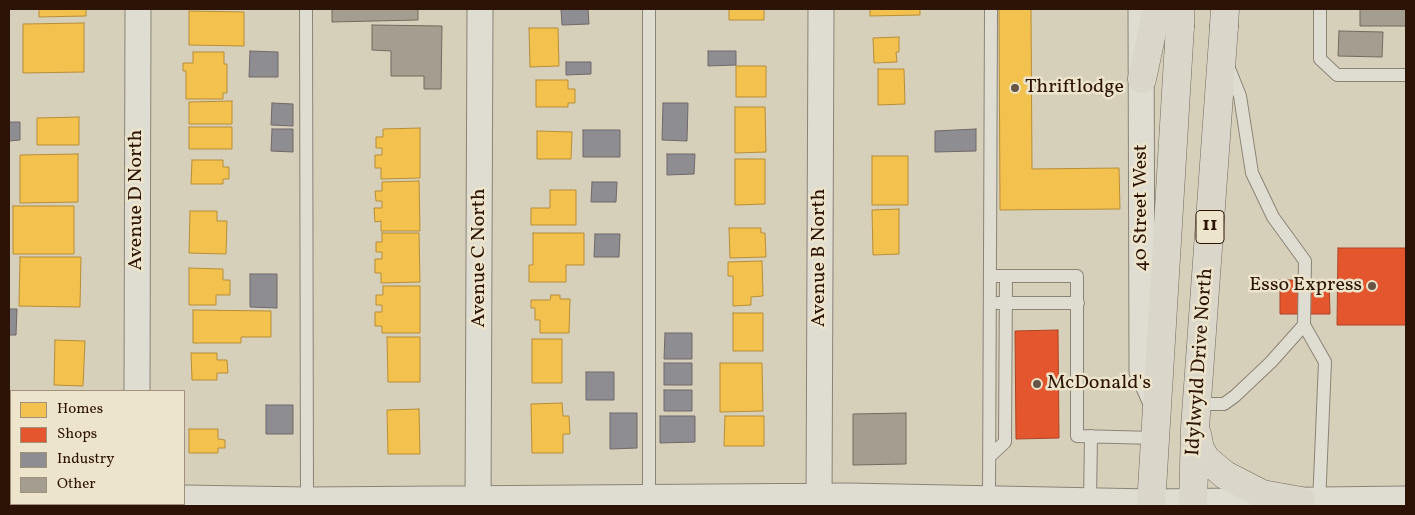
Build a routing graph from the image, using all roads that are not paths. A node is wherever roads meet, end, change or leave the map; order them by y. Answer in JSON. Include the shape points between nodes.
{"nodes":[{"id":1,"x":138,"y":9,"type":"edge"},
{"id":2,"x":306,"y":9,"type":"edge"},
{"id":3,"x":480,"y":9,"type":"edge"},
{"id":4,"x":649,"y":9,"type":"edge"},
{"id":5,"x":821,"y":9,"type":"edge"},
{"id":6,"x":991,"y":9,"type":"edge"},
{"id":7,"x":1141,"y":9,"type":"edge"},
{"id":8,"x":1157,"y":9,"type":"edge"},
{"id":9,"x":1320,"y":9,"type":"edge"},
{"id":10,"x":1180,"y":17,"type":"edge"},
{"id":11,"x":1224,"y":29,"type":"edge"},
{"id":12,"x":1406,"y":76,"type":"edge"},
{"id":13,"x":1142,"y":78,"type":"junction"},
{"id":14,"x":990,"y":276,"type":"junction"},
{"id":15,"x":1006,"y":276,"type":"junction"},
{"id":16,"x":990,"y":303,"type":"junction"},
{"id":17,"x":1006,"y":303,"type":"junction"},
{"id":18,"x":1078,"y":304,"type":"junction"},
{"id":19,"x":1304,"y":325,"type":"junction"},
{"id":20,"x":137,"y":390,"type":"edge"},
{"id":21,"x":1157,"y":405,"type":"junction"},
{"id":22,"x":1196,"y":416,"type":"junction"},
{"id":23,"x":1090,"y":436,"type":"junction"},
{"id":24,"x":1155,"y":438,"type":"junction"},
{"id":25,"x":989,"y":457,"type":"junction"},
{"id":26,"x":185,"y":498,"type":"edge"},
{"id":27,"x":1406,"y":499,"type":"edge"},
{"id":28,"x":1090,"y":500,"type":"junction"},
{"id":29,"x":819,"y":501,"type":"edge"},
{"id":30,"x":478,"y":502,"type":"edge"},
{"id":31,"x":649,"y":502,"type":"edge"},
{"id":32,"x":1003,"y":502,"type":"edge"},
{"id":33,"x":307,"y":503,"type":"edge"},
{"id":34,"x":1313,"y":503,"type":"edge"},
{"id":35,"x":1151,"y":504,"type":"edge"},
{"id":36,"x":1193,"y":504,"type":"edge"}],
"edges":[{"from":1,"to":20,"type":"street","name":"Avenue D North"},
{"from":2,"to":33,"type":"lane"},
{"from":3,"to":30,"type":"street","name":"Avenue C North"},
{"from":4,"to":31,"type":"lane"},
{"from":5,"to":29,"type":"street","name":"Avenue B North"},
{"from":6,"to":14,"type":"lane"},
{"from":7,"to":13,"type":"street","name":"40 Street West"},
{"from":8,"to":13,"type":"main road"},
{"from":9,"to":12,"type":"lane","via":[[1320,59],[1337,76]]},
{"from":10,"to":21,"type":"main road","name":"Idylwyld Drive North","number":"11"},
{"from":11,"to":19,"type":"lane","via":[[1240,96],[1252,172],[1273,217],[1305,261]]},
{"from":11,"to":22,"type":"main road","name":"Idylwyld Drive North","number":"11"},
{"from":13,"to":21,"type":"street","name":"40 Street West","via":[[1142,371]]},
{"from":14,"to":15,"type":"lane"},
{"from":14,"to":16,"type":"lane"},
{"from":15,"to":17,"type":"lane"},
{"from":15,"to":18,"type":"lane","via":[[1077,276]]},
{"from":16,"to":17,"type":"lane"},
{"from":16,"to":25,"type":"lane"},
{"from":17,"to":18,"type":"lane"},
{"from":17,"to":25,"type":"lane","via":[[1005,442]]},
{"from":18,"to":23,"type":"lane","via":[[1077,436]]},
{"from":19,"to":22,"type":"lane","via":[[1235,396]]},
{"from":19,"to":34,"type":"lane","via":[[1325,362]]},
{"from":21,"to":24,"type":"main road","name":"Idylwyld Drive North","number":"11"},
{"from":22,"to":34,"type":"main road","via":[[1200,449],[1206,459],[1226,475],[1262,494]]},
{"from":22,"to":36,"type":"main road","name":"Idylwyld Drive North","number":"11"},
{"from":23,"to":24,"type":"lane"},
{"from":23,"to":28,"type":"lane"},
{"from":24,"to":35,"type":"main road","name":"Idylwyld Drive North","number":"11"},
{"from":25,"to":32,"type":"lane"},
{"from":26,"to":33,"type":"street"},
{"from":27,"to":34,"type":"street"},
{"from":28,"to":32,"type":"street"},
{"from":28,"to":35,"type":"street"},
{"from":29,"to":31,"type":"street"},
{"from":29,"to":32,"type":"street"},
{"from":30,"to":31,"type":"street"},
{"from":30,"to":33,"type":"street"},
{"from":34,"to":36,"type":"street"},
{"from":35,"to":36,"type":"street"}]}
